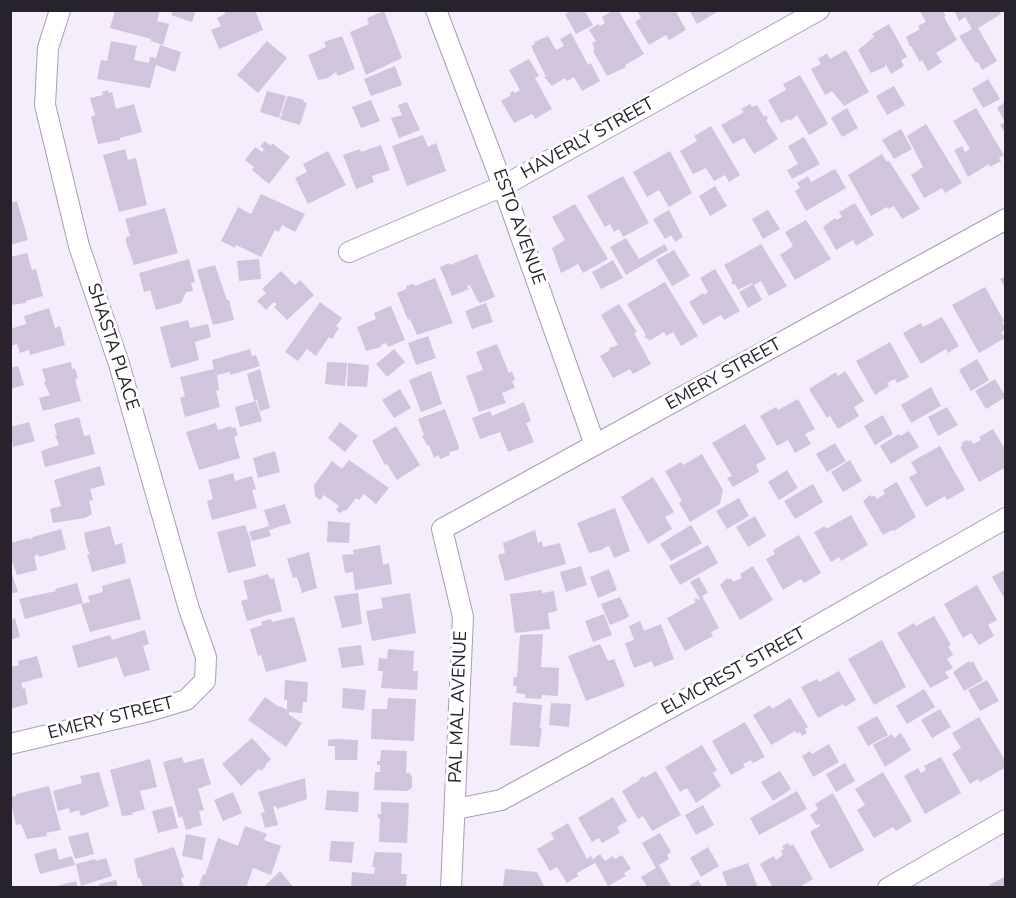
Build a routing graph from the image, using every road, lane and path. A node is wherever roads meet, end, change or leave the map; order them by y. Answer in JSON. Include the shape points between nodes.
{"nodes":[{"id":1,"x":60,"y":10,"type":"edge"},
{"id":2,"x":436,"y":10,"type":"edge"},
{"id":3,"x":819,"y":10,"type":"edge"},
{"id":4,"x":503,"y":186,"type":"junction"},
{"id":5,"x":1005,"y":219,"type":"edge"},
{"id":6,"x":349,"y":252,"type":"dead end"},
{"id":7,"x":596,"y":446,"type":"junction"},
{"id":8,"x":1005,"y":518,"type":"edge"},
{"id":9,"x":442,"y":529,"type":"joint"},
{"id":10,"x":204,"y":681,"type":"joint"},
{"id":11,"x":10,"y":744,"type":"edge"},
{"id":12,"x":456,"y":809,"type":"junction"},
{"id":13,"x":1005,"y":820,"type":"edge"},
{"id":14,"x":451,"y":888,"type":"edge"},
{"id":15,"x":888,"y":888,"type":"edge"}],
"edges":[{"from":1,"to":10,"type":"street","name":"SHASTA PLACE","via":[[48,48],[45,105],[79,246],[119,364],[206,657]]},
{"from":2,"to":4,"type":"street","name":"ESTO AVENUE"},
{"from":3,"to":4,"type":"street","name":"HAVERLY STREET"},
{"from":4,"to":6,"type":"street","name":"HAVERLY STREET"},
{"from":4,"to":7,"type":"street","name":"ESTO AVENUE"},
{"from":5,"to":7,"type":"street","name":"EMERY STREET"},
{"from":7,"to":9,"type":"street","name":"EMERY STREET"},
{"from":8,"to":12,"type":"street","name":"ELMCREST STREET","via":[[746,667],[501,800]]},
{"from":9,"to":12,"type":"street","name":"PAL MAL AVENUE","via":[[463,617]]},
{"from":10,"to":11,"type":"street","name":"EMERY STREET","via":[[186,700]]},
{"from":12,"to":14,"type":"street","name":"PAL MAL AVENUE"},
{"from":13,"to":15,"type":"street"}]}
